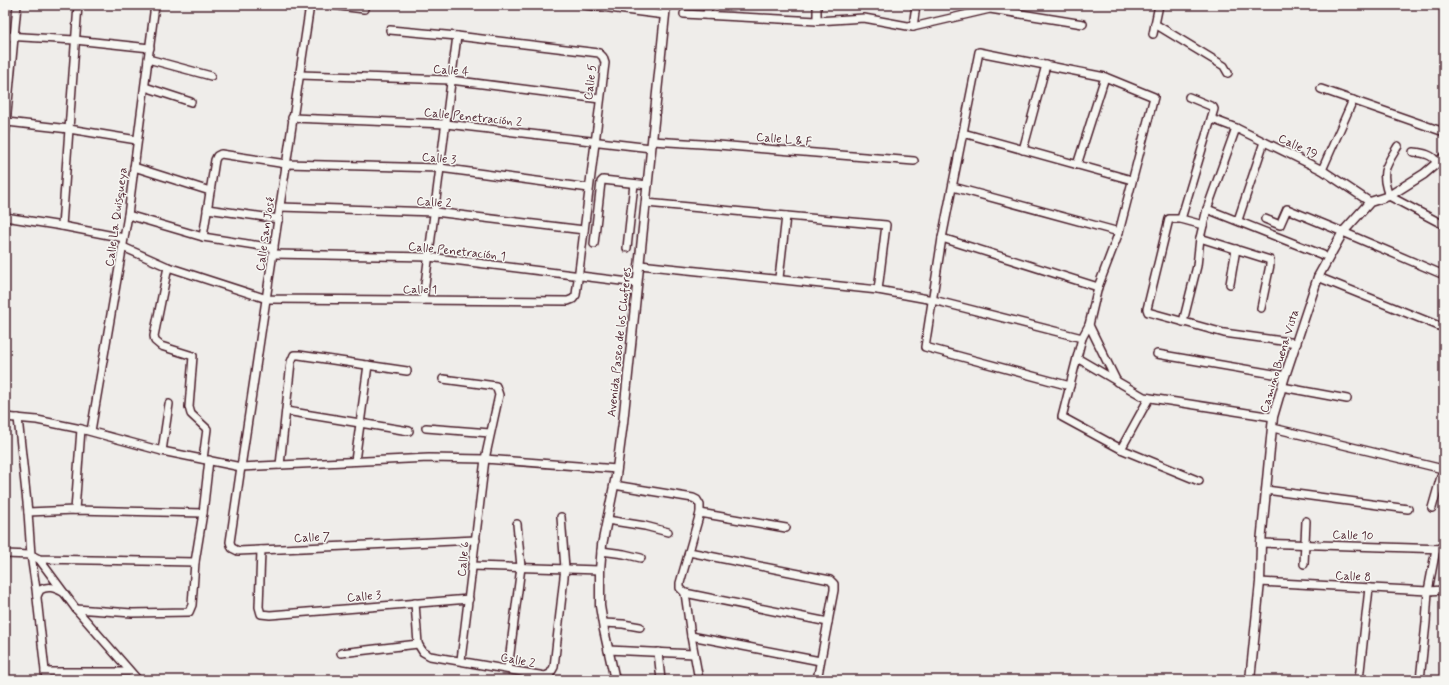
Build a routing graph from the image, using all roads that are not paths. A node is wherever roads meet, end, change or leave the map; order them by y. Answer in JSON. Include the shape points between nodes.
{"nodes":[{"id":1,"x":17,"y":5,"type":"edge"},
{"id":2,"x":78,"y":5,"type":"edge"},
{"id":3,"x":155,"y":5,"type":"edge"},
{"id":4,"x":300,"y":5,"type":"edge"},
{"id":5,"x":331,"y":5,"type":"edge"},
{"id":6,"x":585,"y":5,"type":"edge"},
{"id":7,"x":666,"y":5,"type":"edge"},
{"id":8,"x":708,"y":5,"type":"edge"},
{"id":9,"x":818,"y":5,"type":"edge"},
{"id":10,"x":916,"y":5,"type":"edge"},
{"id":11,"x":1160,"y":5,"type":"edge"},
{"id":12,"x":310,"y":6,"type":"edge"},
{"id":13,"x":990,"y":7,"type":"edge"},
{"id":14,"x":634,"y":8,"type":"edge"},
{"id":15,"x":364,"y":9,"type":"dead end"},
{"id":16,"x":684,"y":14,"type":"dead end"},
{"id":17,"x":665,"y":15,"type":"junction"},
{"id":18,"x":707,"y":15,"type":"junction"},
{"id":19,"x":816,"y":21,"type":"junction"},
{"id":20,"x":1083,"y":24,"type":"dead end"},
{"id":21,"x":1155,"y":24,"type":"junction"},
{"id":22,"x":913,"y":27,"type":"junction"},
{"id":23,"x":390,"y":30,"type":"dead end"},
{"id":24,"x":1153,"y":34,"type":"dead end"},
{"id":25,"x":5,"y":36,"type":"edge"},
{"id":26,"x":14,"y":36,"type":"junction"},
{"id":27,"x":457,"y":36,"type":"junction"},
{"id":28,"x":75,"y":40,"type":"junction"},
{"id":29,"x":150,"y":48,"type":"junction"},
{"id":30,"x":148,"y":59,"type":"junction"},
{"id":31,"x":1046,"y":65,"type":"junction"},
{"id":32,"x":1228,"y":73,"type":"dead end"},
{"id":33,"x":300,"y":75,"type":"junction"},
{"id":34,"x":211,"y":76,"type":"dead end"},
{"id":35,"x":1105,"y":77,"type":"junction"},
{"id":36,"x":451,"y":80,"type":"junction"},
{"id":37,"x":145,"y":87,"type":"junction"},
{"id":38,"x":1321,"y":89,"type":"dead end"},
{"id":39,"x":1189,"y":97,"type":"dead end"},
{"id":40,"x":600,"y":99,"type":"junction"},
{"id":41,"x":1353,"y":100,"type":"junction"},
{"id":42,"x":191,"y":102,"type":"dead end"},
{"id":43,"x":7,"y":110,"type":"edge"},
{"id":44,"x":292,"y":118,"type":"junction"},
{"id":45,"x":1212,"y":119,"type":"junction"},
{"id":46,"x":6,"y":122,"type":"junction"},
{"id":47,"x":446,"y":124,"type":"junction"},
{"id":48,"x":1236,"y":128,"type":"junction"},
{"id":49,"x":69,"y":129,"type":"junction"},
{"id":50,"x":1444,"y":132,"type":"edge"},
{"id":51,"x":964,"y":133,"type":"junction"},
{"id":52,"x":5,"y":136,"type":"edge"},
{"id":53,"x":137,"y":140,"type":"junction"},
{"id":54,"x":1264,"y":142,"type":"junction"},
{"id":55,"x":595,"y":143,"type":"junction"},
{"id":56,"x":651,"y":145,"type":"junction"},
{"id":57,"x":1398,"y":146,"type":"dead end"},
{"id":58,"x":1023,"y":150,"type":"junction"},
{"id":59,"x":1413,"y":152,"type":"dead end"},
{"id":60,"x":1444,"y":157,"type":"edge"},
{"id":61,"x":914,"y":161,"type":"dead end"},
{"id":62,"x":1437,"y":163,"type":"junction"},
{"id":63,"x":286,"y":164,"type":"junction"},
{"id":64,"x":1077,"y":165,"type":"junction"},
{"id":65,"x":134,"y":167,"type":"junction"},
{"id":66,"x":440,"y":168,"type":"junction"},
{"id":67,"x":1322,"y":170,"type":"junction"},
{"id":68,"x":1132,"y":180,"type":"junction"},
{"id":69,"x":634,"y":184,"type":"junction"},
{"id":70,"x":648,"y":185,"type":"junction"},
{"id":71,"x":953,"y":187,"type":"junction"},
{"id":72,"x":589,"y":188,"type":"junction"},
{"id":73,"x":210,"y":191,"type":"junction"},
{"id":74,"x":1388,"y":196,"type":"junction"},
{"id":75,"x":1370,"y":202,"type":"junction"},
{"id":76,"x":646,"y":203,"type":"junction"},
{"id":77,"x":280,"y":207,"type":"junction"},
{"id":78,"x":1207,"y":209,"type":"junction"},
{"id":79,"x":207,"y":210,"type":"junction"},
{"id":80,"x":435,"y":212,"type":"junction"},
{"id":81,"x":128,"y":215,"type":"junction"},
{"id":82,"x":786,"y":216,"type":"junction"},
{"id":83,"x":5,"y":217,"type":"edge"},
{"id":84,"x":279,"y":219,"type":"junction"},
{"id":85,"x":1181,"y":219,"type":"junction"},
{"id":86,"x":1265,"y":219,"type":"dead end"},
{"id":87,"x":1238,"y":220,"type":"junction"},
{"id":88,"x":1444,"y":224,"type":"edge"},
{"id":89,"x":1203,"y":225,"type":"junction"},
{"id":90,"x":62,"y":226,"type":"junction"},
{"id":91,"x":584,"y":230,"type":"junction"},
{"id":92,"x":1119,"y":232,"type":"junction"},
{"id":93,"x":1343,"y":232,"type":"junction"},
{"id":94,"x":203,"y":237,"type":"junction"},
{"id":95,"x":124,"y":238,"type":"junction"},
{"id":96,"x":942,"y":238,"type":"junction"},
{"id":97,"x":1200,"y":238,"type":"junction"},
{"id":98,"x":594,"y":244,"type":"dead end"},
{"id":99,"x":123,"y":247,"type":"junction"},
{"id":100,"x":627,"y":248,"type":"dead end"},
{"id":101,"x":1236,"y":249,"type":"junction"},
{"id":102,"x":274,"y":251,"type":"junction"},
{"id":103,"x":1323,"y":255,"type":"dead end"},
{"id":104,"x":429,"y":257,"type":"junction"},
{"id":105,"x":640,"y":265,"type":"junction"},
{"id":106,"x":168,"y":267,"type":"junction"},
{"id":107,"x":1444,"y":275,"type":"edge"},
{"id":108,"x":578,"y":276,"type":"junction"},
{"id":109,"x":1318,"y":277,"type":"junction"},
{"id":110,"x":779,"y":278,"type":"junction"},
{"id":111,"x":637,"y":283,"type":"junction"},
{"id":112,"x":1230,"y":284,"type":"dead end"},
{"id":113,"x":1098,"y":287,"type":"junction"},
{"id":114,"x":878,"y":290,"type":"junction"},
{"id":115,"x":266,"y":299,"type":"junction"},
{"id":116,"x":574,"y":299,"type":"joint"},
{"id":117,"x":423,"y":300,"type":"junction"},
{"id":118,"x":933,"y":300,"type":"junction"},
{"id":119,"x":1261,"y":308,"type":"dead end"},
{"id":120,"x":1183,"y":322,"type":"junction"},
{"id":121,"x":1089,"y":325,"type":"junction"},
{"id":122,"x":1444,"y":328,"type":"edge"},
{"id":123,"x":1082,"y":338,"type":"junction"},
{"id":124,"x":1297,"y":344,"type":"junction"},
{"id":125,"x":1157,"y":354,"type":"dead end"},
{"id":126,"x":1077,"y":358,"type":"junction"},
{"id":127,"x":368,"y":365,"type":"junction"},
{"id":128,"x":407,"y":370,"type":"dead end"},
{"id":129,"x":1285,"y":376,"type":"junction"},
{"id":130,"x":444,"y":379,"type":"dead end"},
{"id":131,"x":1117,"y":382,"type":"junction"},
{"id":132,"x":1070,"y":386,"type":"junction"},
{"id":133,"x":1282,"y":386,"type":"junction"},
{"id":134,"x":1150,"y":398,"type":"junction"},
{"id":135,"x":1347,"y":399,"type":"dead end"},
{"id":136,"x":169,"y":404,"type":"dead end"},
{"id":137,"x":286,"y":411,"type":"junction"},
{"id":138,"x":5,"y":417,"type":"edge"},
{"id":139,"x":1273,"y":417,"type":"junction"},
{"id":140,"x":18,"y":418,"type":"junction"},
{"id":141,"x":360,"y":423,"type":"junction"},
{"id":142,"x":426,"y":428,"type":"dead end"},
{"id":143,"x":1273,"y":428,"type":"junction"},
{"id":144,"x":81,"y":429,"type":"junction"},
{"id":145,"x":91,"y":431,"type":"junction"},
{"id":146,"x":409,"y":431,"type":"dead end"},
{"id":147,"x":490,"y":433,"type":"junction"},
{"id":148,"x":1121,"y":449,"type":"junction"},
{"id":149,"x":162,"y":450,"type":"junction"},
{"id":150,"x":206,"y":459,"type":"junction"},
{"id":151,"x":485,"y":459,"type":"junction"},
{"id":152,"x":355,"y":461,"type":"junction"},
{"id":153,"x":280,"y":466,"type":"junction"},
{"id":154,"x":1444,"y":466,"type":"edge"},
{"id":155,"x":241,"y":467,"type":"junction"},
{"id":156,"x":616,"y":469,"type":"junction"},
{"id":157,"x":1199,"y":482,"type":"dead end"},
{"id":158,"x":614,"y":485,"type":"junction"},
{"id":159,"x":1266,"y":490,"type":"junction"},
{"id":160,"x":1432,"y":508,"type":"dead end"},
{"id":161,"x":1408,"y":509,"type":"dead end"},
{"id":162,"x":75,"y":510,"type":"junction"},
{"id":163,"x":28,"y":512,"type":"junction"},
{"id":164,"x":203,"y":513,"type":"junction"},
{"id":165,"x":700,"y":513,"type":"junction"},
{"id":166,"x":561,"y":517,"type":"dead end"},
{"id":167,"x":607,"y":520,"type":"junction"},
{"id":168,"x":1306,"y":521,"type":"dead end"},
{"id":169,"x":517,"y":524,"type":"dead end"},
{"id":170,"x":786,"y":528,"type":"dead end"},
{"id":171,"x":668,"y":532,"type":"dead end"},
{"id":172,"x":476,"y":540,"type":"junction"},
{"id":173,"x":1261,"y":543,"type":"junction"},
{"id":174,"x":1305,"y":545,"type":"junction"},
{"id":175,"x":1436,"y":549,"type":"junction"},
{"id":176,"x":1444,"y":549,"type":"edge"},
{"id":177,"x":261,"y":550,"type":"junction"},
{"id":178,"x":601,"y":551,"type":"junction"},
{"id":179,"x":689,"y":552,"type":"junction"},
{"id":180,"x":5,"y":554,"type":"edge"},
{"id":181,"x":31,"y":555,"type":"junction"},
{"id":182,"x":642,"y":558,"type":"dead end"},
{"id":183,"x":39,"y":559,"type":"junction"},
{"id":184,"x":195,"y":562,"type":"junction"},
{"id":185,"x":1304,"y":564,"type":"dead end"},
{"id":186,"x":472,"y":566,"type":"junction"},
{"id":187,"x":521,"y":567,"type":"junction"},
{"id":188,"x":565,"y":568,"type":"junction"},
{"id":189,"x":600,"y":570,"type":"junction"},
{"id":190,"x":1260,"y":582,"type":"junction"},
{"id":191,"x":1369,"y":588,"type":"junction"},
{"id":192,"x":1444,"y":590,"type":"edge"},
{"id":193,"x":1428,"y":591,"type":"junction"},
{"id":194,"x":64,"y":592,"type":"junction"},
{"id":195,"x":685,"y":593,"type":"junction"},
{"id":196,"x":37,"y":596,"type":"junction"},
{"id":197,"x":469,"y":599,"type":"junction"},
{"id":198,"x":415,"y":603,"type":"junction"},
{"id":199,"x":76,"y":609,"type":"junction"},
{"id":200,"x":828,"y":622,"type":"junction"},
{"id":201,"x":603,"y":623,"type":"junction"},
{"id":202,"x":640,"y":627,"type":"dead end"},
{"id":203,"x":691,"y":636,"type":"junction"},
{"id":204,"x":418,"y":644,"type":"junction"},
{"id":205,"x":608,"y":650,"type":"junction"},
{"id":206,"x":658,"y":652,"type":"junction"},
{"id":207,"x":341,"y":653,"type":"dead end"},
{"id":208,"x":694,"y":654,"type":"junction"},
{"id":209,"x":461,"y":660,"type":"junction"},
{"id":210,"x":820,"y":661,"type":"junction"},
{"id":211,"x":508,"y":669,"type":"junction"},
{"id":212,"x":46,"y":672,"type":"junction"},
{"id":213,"x":130,"y":672,"type":"junction"},
{"id":214,"x":46,"y":680,"type":"edge"},
{"id":215,"x":138,"y":680,"type":"edge"},
{"id":216,"x":615,"y":680,"type":"edge"},
{"id":217,"x":661,"y":680,"type":"edge"},
{"id":218,"x":700,"y":680,"type":"edge"},
{"id":219,"x":818,"y":680,"type":"edge"},
{"id":220,"x":1250,"y":680,"type":"edge"},
{"id":221,"x":1359,"y":680,"type":"edge"},
{"id":222,"x":1420,"y":680,"type":"edge"}],
"edges":[{"from":1,"to":26,"type":"street"},
{"from":2,"to":28,"type":"street"},
{"from":3,"to":29,"type":"street","name":"Calle La Quisqueya"},
{"from":4,"to":12,"type":"street"},
{"from":5,"to":15,"type":"street"},
{"from":6,"to":14,"type":"street"},
{"from":7,"to":17,"type":"street","name":"Avenida Paseo de los Choferes"},
{"from":8,"to":18,"type":"street"},
{"from":9,"to":19,"type":"street"},
{"from":10,"to":22,"type":"street"},
{"from":11,"to":21,"type":"street"},
{"from":12,"to":33,"type":"street","name":"Calle San José"},
{"from":13,"to":20,"type":"street"},
{"from":13,"to":22,"type":"street"},
{"from":14,"to":17,"type":"street"},
{"from":16,"to":18,"type":"street"},
{"from":17,"to":56,"type":"street","name":"Avenida Paseo de los Choferes"},
{"from":18,"to":19,"type":"street"},
{"from":19,"to":22,"type":"street","via":[[864,18]]},
{"from":21,"to":24,"type":"street"},
{"from":21,"to":32,"type":"street","via":[[1224,66]]},
{"from":23,"to":27,"type":"street","name":"Calle 5"},
{"from":25,"to":26,"type":"street"},
{"from":26,"to":28,"type":"street"},
{"from":26,"to":43,"type":"street"},
{"from":27,"to":36,"type":"street"},
{"from":27,"to":40,"type":"street","name":"Calle 5","via":[[599,53],[604,63]]},
{"from":28,"to":29,"type":"street"},
{"from":28,"to":49,"type":"street"},
{"from":29,"to":30,"type":"street","name":"Calle La Quisqueya"},
{"from":30,"to":34,"type":"street"},
{"from":30,"to":37,"type":"street","name":"Calle La Quisqueya"},
{"from":31,"to":35,"type":"street"},
{"from":31,"to":51,"type":"street","via":[[979,52]]},
{"from":31,"to":58,"type":"street"},
{"from":33,"to":36,"type":"street","name":"Calle 4"},
{"from":33,"to":44,"type":"street","name":"Calle San José"},
{"from":35,"to":64,"type":"street"},
{"from":35,"to":68,"type":"street","via":[[1154,97]]},
{"from":36,"to":40,"type":"street","name":"Calle 4"},
{"from":36,"to":47,"type":"street"},
{"from":37,"to":42,"type":"street"},
{"from":37,"to":53,"type":"street","name":"Calle La Quisqueya"},
{"from":38,"to":41,"type":"street"},
{"from":39,"to":45,"type":"street","via":[[1213,107]]},
{"from":40,"to":55,"type":"street","name":"Calle 5"},
{"from":41,"to":50,"type":"street"},
{"from":41,"to":67,"type":"street"},
{"from":43,"to":46,"type":"street"},
{"from":44,"to":47,"type":"street","name":"Calle Penetración 2"},
{"from":44,"to":63,"type":"street","name":"Calle San José"},
{"from":45,"to":48,"type":"street","name":"Calle 19"},
{"from":45,"to":85,"type":"street"},
{"from":46,"to":49,"type":"street"},
{"from":46,"to":52,"type":"street"},
{"from":47,"to":55,"type":"street","name":"Calle Penetración 2"},
{"from":47,"to":66,"type":"street"},
{"from":48,"to":54,"type":"street","name":"Calle 19"},
{"from":48,"to":78,"type":"street"},
{"from":49,"to":53,"type":"street"},
{"from":49,"to":90,"type":"street"},
{"from":51,"to":58,"type":"street"},
{"from":51,"to":71,"type":"street"},
{"from":53,"to":65,"type":"street","name":"Calle La Quisqueya"},
{"from":54,"to":67,"type":"street","name":"Calle 19"},
{"from":54,"to":87,"type":"street"},
{"from":55,"to":56,"type":"street","name":"Calle Penetración 2"},
{"from":55,"to":72,"type":"street","name":"Calle 5"},
{"from":56,"to":61,"type":"street","name":"Calle L & F","via":[[718,145]]},
{"from":56,"to":70,"type":"street","name":"Avenida Paseo de los Choferes"},
{"from":57,"to":74,"type":"street","via":[[1387,163],[1384,175]]},
{"from":58,"to":64,"type":"street"},
{"from":59,"to":62,"type":"street","via":[[1435,158]]},
{"from":60,"to":62,"type":"street","name":"Camino Buena Vista"},
{"from":62,"to":74,"type":"street","name":"Camino Buena Vista"},
{"from":63,"to":66,"type":"street","name":"Calle 3"},
{"from":63,"to":73,"type":"street","name":"Calle 3","via":[[221,154],[215,160]]},
{"from":63,"to":77,"type":"street","name":"Calle San José"},
{"from":64,"to":68,"type":"street"},
{"from":65,"to":73,"type":"street"},
{"from":65,"to":81,"type":"street","name":"Calle La Quisqueya"},
{"from":66,"to":72,"type":"street","name":"Calle 3"},
{"from":66,"to":80,"type":"street"},
{"from":67,"to":75,"type":"street","name":"Calle 19"},
{"from":68,"to":92,"type":"street"},
{"from":69,"to":70,"type":"street"},
{"from":69,"to":98,"type":"street","via":[[605,180],[601,182]]},
{"from":69,"to":100,"type":"street"},
{"from":70,"to":76,"type":"street","name":"Avenida Paseo de los Choferes"},
{"from":71,"to":92,"type":"street"},
{"from":71,"to":96,"type":"street"},
{"from":72,"to":91,"type":"street","name":"Calle 5"},
{"from":73,"to":79,"type":"street"},
{"from":74,"to":75,"type":"street","name":"Camino Buena Vista"},
{"from":74,"to":88,"type":"street"},
{"from":75,"to":93,"type":"street","name":"Camino Buena Vista"},
{"from":76,"to":82,"type":"street"},
{"from":76,"to":105,"type":"street","name":"Avenida Paseo de los Choferes"},
{"from":77,"to":80,"type":"street","name":"Calle 2"},
{"from":77,"to":84,"type":"street","name":"Calle San José"},
{"from":78,"to":87,"type":"street"},
{"from":78,"to":89,"type":"street"},
{"from":79,"to":84,"type":"street"},
{"from":79,"to":94,"type":"street"},
{"from":80,"to":91,"type":"street","name":"Calle 2"},
{"from":80,"to":104,"type":"street"},
{"from":81,"to":94,"type":"street","name":"Calle Penetración 1"},
{"from":81,"to":95,"type":"street","name":"Calle La Quisqueya"},
{"from":82,"to":110,"type":"street"},
{"from":82,"to":114,"type":"street","via":[[886,225]]},
{"from":83,"to":90,"type":"street"},
{"from":84,"to":102,"type":"street","name":"Calle San José"},
{"from":85,"to":89,"type":"street"},
{"from":85,"to":120,"type":"street","via":[[1172,218],[1167,222],[1147,309],[1148,312]]},
{"from":86,"to":93,"type":"street","via":[[1280,225],[1287,209]]},
{"from":87,"to":103,"type":"street"},
{"from":89,"to":97,"type":"street"},
{"from":90,"to":95,"type":"street"},
{"from":91,"to":108,"type":"street","name":"Calle 5"},
{"from":92,"to":113,"type":"street"},
{"from":93,"to":107,"type":"street"},
{"from":93,"to":109,"type":"street","name":"Camino Buena Vista"},
{"from":94,"to":102,"type":"street","name":"Calle Penetración 1"},
{"from":95,"to":99,"type":"street","name":"Calle La Quisqueya"},
{"from":96,"to":113,"type":"street"},
{"from":96,"to":118,"type":"street"},
{"from":97,"to":101,"type":"street"},
{"from":97,"to":120,"type":"street","via":[[1197,266]]},
{"from":99,"to":106,"type":"street","name":"Calle 1"},
{"from":99,"to":145,"type":"street","name":"Calle La Quisqueya"},
{"from":101,"to":112,"type":"street"},
{"from":101,"to":119,"type":"street","via":[[1270,260]]},
{"from":102,"to":104,"type":"street","name":"Calle Penetración 1"},
{"from":102,"to":115,"type":"street","name":"Calle San José"},
{"from":104,"to":108,"type":"street","name":"Calle Penetración 1"},
{"from":104,"to":117,"type":"street"},
{"from":105,"to":110,"type":"street"},
{"from":105,"to":111,"type":"street","name":"Avenida Paseo de los Choferes"},
{"from":106,"to":115,"type":"street","name":"Calle 1"},
{"from":106,"to":150,"type":"street","via":[[154,336],[155,342],[193,356],[189,407],[191,414],[207,429]]},
{"from":108,"to":111,"type":"street","name":"Calle Penetración 1"},
{"from":108,"to":116,"type":"street","name":"Calle 5"},
{"from":109,"to":122,"type":"street"},
{"from":109,"to":124,"type":"street","name":"Camino Buena Vista"},
{"from":110,"to":114,"type":"street"},
{"from":111,"to":156,"type":"street","name":"Avenida Paseo de los Choferes"},
{"from":113,"to":121,"type":"street"},
{"from":114,"to":118,"type":"street"},
{"from":115,"to":117,"type":"street","name":"Calle 1"},
{"from":115,"to":155,"type":"street","name":"Calle San José"},
{"from":116,"to":117,"type":"street","name":"Calle 1"},
{"from":118,"to":123,"type":"street"},
{"from":118,"to":132,"type":"street","via":[[926,347]]},
{"from":120,"to":124,"type":"street","via":[[1224,333]]},
{"from":121,"to":123,"type":"street"},
{"from":121,"to":131,"type":"street"},
{"from":123,"to":126,"type":"street"},
{"from":124,"to":129,"type":"street","name":"Camino Buena Vista"},
{"from":125,"to":129,"type":"street"},
{"from":126,"to":131,"type":"street"},
{"from":126,"to":132,"type":"street"},
{"from":127,"to":128,"type":"street"},
{"from":127,"to":137,"type":"street","via":[[294,356],[291,362]]},
{"from":127,"to":141,"type":"street"},
{"from":129,"to":133,"type":"street","name":"Camino Buena Vista"},
{"from":130,"to":147,"type":"street","name":"Calle 6","via":[[496,386],[498,395]]},
{"from":131,"to":134,"type":"street"},
{"from":132,"to":148,"type":"street","via":[[1062,417]]},
{"from":133,"to":135,"type":"street"},
{"from":133,"to":139,"type":"street","name":"Camino Buena Vista"},
{"from":134,"to":139,"type":"street"},
{"from":134,"to":148,"type":"street"},
{"from":136,"to":149,"type":"street"},
{"from":137,"to":141,"type":"street"},
{"from":137,"to":153,"type":"street"},
{"from":138,"to":140,"type":"street"},
{"from":139,"to":143,"type":"street","name":"Camino Buena Vista"},
{"from":140,"to":144,"type":"street"},
{"from":140,"to":163,"type":"street"},
{"from":141,"to":146,"type":"street"},
{"from":141,"to":152,"type":"street"},
{"from":142,"to":147,"type":"street"},
{"from":143,"to":154,"type":"street"},
{"from":143,"to":159,"type":"street","name":"Camino Buena Vista"},
{"from":144,"to":145,"type":"street"},
{"from":144,"to":162,"type":"street"},
{"from":145,"to":149,"type":"street"},
{"from":147,"to":151,"type":"street","name":"Calle 6"},
{"from":148,"to":157,"type":"street"},
{"from":149,"to":150,"type":"street"},
{"from":150,"to":155,"type":"street"},
{"from":150,"to":164,"type":"street"},
{"from":151,"to":152,"type":"street"},
{"from":151,"to":156,"type":"street"},
{"from":151,"to":172,"type":"street","name":"Calle 6"},
{"from":152,"to":153,"type":"street"},
{"from":153,"to":155,"type":"street"},
{"from":154,"to":160,"type":"street"},
{"from":155,"to":177,"type":"street","name":"Calle 7","via":[[230,542],[232,548],[238,551]]},
{"from":156,"to":158,"type":"street","name":"Avenida Paseo de los Choferes"},
{"from":158,"to":165,"type":"street","via":[[692,498],[700,505]]},
{"from":158,"to":167,"type":"street","name":"Avenida Paseo de los Choferes"},
{"from":159,"to":161,"type":"street"},
{"from":159,"to":173,"type":"street","name":"Camino Buena Vista"},
{"from":162,"to":163,"type":"street"},
{"from":162,"to":164,"type":"street"},
{"from":163,"to":181,"type":"street"},
{"from":164,"to":184,"type":"street"},
{"from":165,"to":170,"type":"street"},
{"from":165,"to":179,"type":"street"},
{"from":166,"to":188,"type":"street","name":"Calle 2"},
{"from":167,"to":171,"type":"street"},
{"from":167,"to":178,"type":"street","name":"Avenida Paseo de los Choferes"},
{"from":168,"to":174,"type":"street"},
{"from":169,"to":187,"type":"street"},
{"from":172,"to":177,"type":"street","name":"Calle 7"},
{"from":172,"to":186,"type":"street","name":"Calle 6"},
{"from":173,"to":174,"type":"street","name":"Calle 10"},
{"from":173,"to":190,"type":"street","name":"Camino Buena Vista"},
{"from":174,"to":175,"type":"street","name":"Calle 10"},
{"from":174,"to":185,"type":"street"},
{"from":175,"to":176,"type":"street","name":"Calle 10"},
{"from":175,"to":193,"type":"street"},
{"from":177,"to":198,"type":"street","name":"Calle 3","via":[[261,614]]},
{"from":178,"to":182,"type":"street"},
{"from":178,"to":189,"type":"street","name":"Avenida Paseo de los Choferes"},
{"from":179,"to":195,"type":"street","via":[[680,582],[680,588]]},
{"from":179,"to":200,"type":"street","via":[[830,580],[834,584],[834,590]]},
{"from":180,"to":181,"type":"street"},
{"from":181,"to":183,"type":"street"},
{"from":181,"to":196,"type":"street"},
{"from":183,"to":184,"type":"street"},
{"from":183,"to":194,"type":"street"},
{"from":184,"to":199,"type":"street","via":[[192,605],[189,612],[132,613]]},
{"from":186,"to":187,"type":"street"},
{"from":186,"to":197,"type":"street","name":"Calle 6"},
{"from":187,"to":188,"type":"street"},
{"from":187,"to":211,"type":"street"},
{"from":188,"to":189,"type":"street"},
{"from":188,"to":211,"type":"street","name":"Calle 2","via":[[554,667],[550,674],[545,676]]},
{"from":189,"to":201,"type":"street","name":"Avenida Paseo de los Choferes","via":[[600,606]]},
{"from":190,"to":191,"type":"street","name":"Calle 8"},
{"from":190,"to":220,"type":"street","name":"Camino Buena Vista"},
{"from":191,"to":193,"type":"street","name":"Calle 8"},
{"from":191,"to":221,"type":"street"},
{"from":192,"to":193,"type":"street","name":"Calle 8"},
{"from":193,"to":222,"type":"street"},
{"from":194,"to":196,"type":"street","via":[[45,588],[40,590]]},
{"from":194,"to":199,"type":"street"},
{"from":195,"to":200,"type":"street"},
{"from":195,"to":203,"type":"street"},
{"from":196,"to":212,"type":"street"},
{"from":197,"to":198,"type":"street","name":"Calle 3"},
{"from":197,"to":209,"type":"street","name":"Calle 6"},
{"from":198,"to":204,"type":"street"},
{"from":199,"to":213,"type":"street"},
{"from":200,"to":210,"type":"street"},
{"from":201,"to":202,"type":"street"},
{"from":201,"to":205,"type":"street","name":"Avenida Paseo de los Choferes"},
{"from":203,"to":208,"type":"street"},
{"from":203,"to":210,"type":"street"},
{"from":204,"to":207,"type":"street"},
{"from":204,"to":209,"type":"street","name":"Calle 2","via":[[423,652],[430,656]]},
{"from":205,"to":206,"type":"street"},
{"from":205,"to":216,"type":"street","name":"Avenida Paseo de los Choferes"},
{"from":206,"to":208,"type":"street"},
{"from":206,"to":217,"type":"street"},
{"from":208,"to":218,"type":"street"},
{"from":209,"to":211,"type":"street","name":"Calle 2"},
{"from":210,"to":219,"type":"street"},
{"from":212,"to":213,"type":"street"},
{"from":212,"to":214,"type":"street"},
{"from":213,"to":215,"type":"street"}]}
